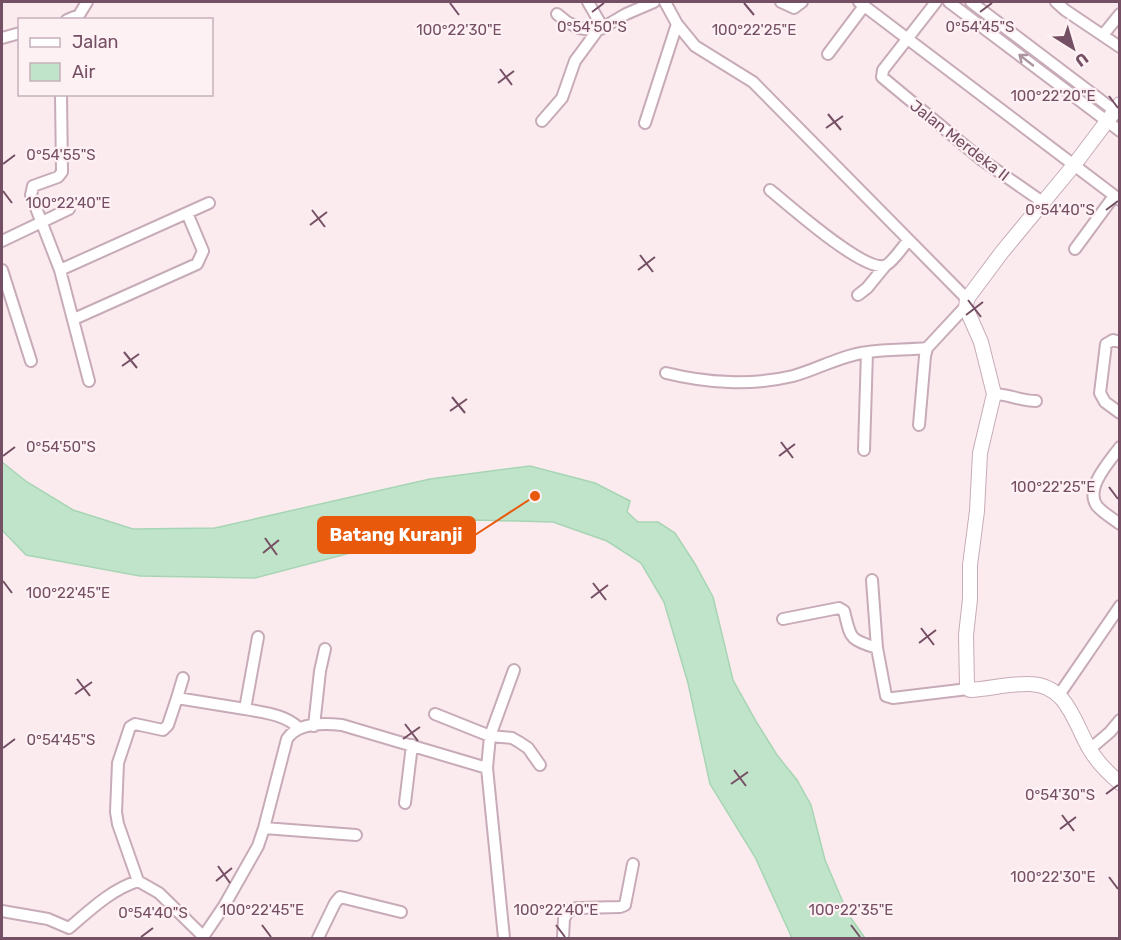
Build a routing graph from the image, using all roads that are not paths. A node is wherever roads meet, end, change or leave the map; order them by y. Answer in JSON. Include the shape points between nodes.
{"nodes":[{"id":1,"x":87,"y":2,"type":"edge"},
{"id":2,"x":588,"y":2,"type":"edge"},
{"id":3,"x":654,"y":2,"type":"edge"},
{"id":4,"x":665,"y":2,"type":"edge"},
{"id":5,"x":781,"y":2,"type":"edge"},
{"id":6,"x":802,"y":2,"type":"edge"},
{"id":7,"x":936,"y":2,"type":"edge"},
{"id":8,"x":949,"y":2,"type":"edge"},
{"id":9,"x":971,"y":2,"type":"edge"},
{"id":10,"x":1056,"y":2,"type":"edge"},
{"id":11,"x":862,"y":4,"type":"edge"},
{"id":12,"x":1069,"y":6,"type":"edge"},
{"id":13,"x":557,"y":14,"type":"dead end"},
{"id":14,"x":1119,"y":14,"type":"edge"},
{"id":15,"x":72,"y":18,"type":"edge"},
{"id":16,"x":677,"y":24,"type":"junction"},
{"id":17,"x":1005,"y":27,"type":"junction"},
{"id":18,"x":600,"y":29,"type":"junction"},
{"id":19,"x":18,"y":34,"type":"edge"},
{"id":20,"x":1103,"y":35,"type":"junction"},
{"id":21,"x":2,"y":38,"type":"edge"},
{"id":22,"x":997,"y":38,"type":"junction"},
{"id":23,"x":906,"y":39,"type":"junction"},
{"id":24,"x":1119,"y":46,"type":"edge"},
{"id":25,"x":828,"y":54,"type":"dead end"},
{"id":26,"x":1057,"y":67,"type":"junction"},
{"id":27,"x":1049,"y":78,"type":"junction"},
{"id":28,"x":61,"y":96,"type":"edge"},
{"id":29,"x":1115,"y":112,"type":"edge"},
{"id":30,"x":542,"y":121,"type":"dead end"},
{"id":31,"x":645,"y":123,"type":"dead end"},
{"id":32,"x":1119,"y":131,"type":"edge"},
{"id":33,"x":1074,"y":165,"type":"junction"},
{"id":34,"x":770,"y":190,"type":"dead end"},
{"id":35,"x":1117,"y":198,"type":"edge"},
{"id":36,"x":209,"y":203,"type":"dead end"},
{"id":37,"x":1044,"y":203,"type":"junction"},
{"id":38,"x":69,"y":209,"type":"dead end"},
{"id":39,"x":187,"y":213,"type":"junction"},
{"id":40,"x":40,"y":222,"type":"junction"},
{"id":41,"x":909,"y":240,"type":"junction"},
{"id":42,"x":2,"y":241,"type":"edge"},
{"id":43,"x":1075,"y":249,"type":"dead end"},
{"id":44,"x":885,"y":266,"type":"junction"},
{"id":45,"x":2,"y":270,"type":"edge"},
{"id":46,"x":60,"y":270,"type":"junction"},
{"id":47,"x":858,"y":296,"type":"dead end"},
{"id":48,"x":966,"y":302,"type":"junction"},
{"id":49,"x":74,"y":319,"type":"junction"},
{"id":50,"x":1119,"y":342,"type":"edge"},
{"id":51,"x":927,"y":348,"type":"junction"},
{"id":52,"x":867,"y":352,"type":"junction"},
{"id":53,"x":31,"y":361,"type":"dead end"},
{"id":54,"x":666,"y":373,"type":"dead end"},
{"id":55,"x":89,"y":381,"type":"dead end"},
{"id":56,"x":994,"y":394,"type":"junction"},
{"id":57,"x":1036,"y":401,"type":"dead end"},
{"id":58,"x":1119,"y":412,"type":"edge"},
{"id":59,"x":919,"y":425,"type":"dead end"},
{"id":60,"x":1119,"y":447,"type":"edge"},
{"id":61,"x":864,"y":450,"type":"dead end"},
{"id":62,"x":1119,"y":524,"type":"edge"},
{"id":63,"x":872,"y":580,"type":"dead end"},
{"id":64,"x":1119,"y":606,"type":"edge"},
{"id":65,"x":783,"y":619,"type":"dead end"},
{"id":66,"x":258,"y":637,"type":"dead end"},
{"id":67,"x":877,"y":648,"type":"junction"},
{"id":68,"x":325,"y":649,"type":"dead end"},
{"id":69,"x":514,"y":670,"type":"dead end"},
{"id":70,"x":183,"y":678,"type":"dead end"},
{"id":71,"x":971,"y":690,"type":"junction"},
{"id":72,"x":1059,"y":695,"type":"junction"},
{"id":73,"x":177,"y":698,"type":"junction"},
{"id":74,"x":245,"y":709,"type":"junction"},
{"id":75,"x":435,"y":714,"type":"dead end"},
{"id":76,"x":1119,"y":720,"type":"edge"},
{"id":77,"x":314,"y":726,"type":"junction"},
{"id":78,"x":299,"y":728,"type":"junction"},
{"id":79,"x":490,"y":736,"type":"junction"},
{"id":80,"x":412,"y":745,"type":"junction"},
{"id":81,"x":1090,"y":749,"type":"junction"},
{"id":82,"x":540,"y":765,"type":"dead end"},
{"id":83,"x":488,"y":768,"type":"junction"},
{"id":84,"x":1119,"y":783,"type":"edge"},
{"id":85,"x":405,"y":803,"type":"dead end"},
{"id":86,"x":264,"y":828,"type":"junction"},
{"id":87,"x":356,"y":835,"type":"dead end"},
{"id":88,"x":633,"y":864,"type":"dead end"},
{"id":89,"x":138,"y":881,"type":"junction"},
{"id":90,"x":2,"y":911,"type":"edge"},
{"id":91,"x":401,"y":912,"type":"dead end"},
{"id":92,"x":67,"y":933,"type":"edge"},
{"id":93,"x":204,"y":938,"type":"edge"},
{"id":94,"x":318,"y":939,"type":"edge"},
{"id":95,"x":504,"y":939,"type":"edge"},
{"id":96,"x":563,"y":939,"type":"edge"}],
"edges":[{"from":1,"to":15,"type":"street","via":[[79,15]]},
{"from":2,"to":18,"type":"street"},
{"from":3,"to":18,"type":"street"},
{"from":4,"to":16,"type":"street"},
{"from":5,"to":6,"type":"street","via":[[794,8]]},
{"from":7,"to":23,"type":"street"},
{"from":8,"to":22,"type":"street"},
{"from":9,"to":17,"type":"street"},
{"from":10,"to":12,"type":"street"},
{"from":11,"to":23,"type":"street"},
{"from":11,"to":25,"type":"street"},
{"from":12,"to":20,"type":"street"},
{"from":13,"to":18,"type":"street","via":[[579,28]]},
{"from":14,"to":20,"type":"street"},
{"from":16,"to":31,"type":"street"},
{"from":16,"to":41,"type":"street","via":[[694,46],[753,82]]},
{"from":17,"to":22,"type":"street"},
{"from":17,"to":26,"type":"street"},
{"from":18,"to":30,"type":"street","via":[[575,61],[562,98]]},
{"from":19,"to":21,"type":"street"},
{"from":20,"to":24,"type":"street"},
{"from":27,"to":22,"type":"street","one_way":true},
{"from":23,"to":33,"type":"street"},
{"from":23,"to":37,"type":"street","name":"Jalan Merdeka II","via":[[881,73],[883,79],[973,153]]},
{"from":26,"to":27,"type":"street"},
{"from":26,"to":29,"type":"street"},
{"from":27,"to":29,"type":"street"},
{"from":28,"to":40,"type":"street","via":[[62,172],[30,191]]},
{"from":29,"to":32,"type":"street"},
{"from":29,"to":33,"type":"street"},
{"from":33,"to":35,"type":"street"},
{"from":33,"to":37,"type":"street"},
{"from":34,"to":44,"type":"street","via":[[831,240],[854,255]]},
{"from":35,"to":43,"type":"street"},
{"from":36,"to":39,"type":"street"},
{"from":37,"to":48,"type":"street"},
{"from":38,"to":40,"type":"street"},
{"from":39,"to":46,"type":"street"},
{"from":39,"to":49,"type":"street","via":[[203,251],[196,264]]},
{"from":40,"to":42,"type":"street"},
{"from":40,"to":46,"type":"street"},
{"from":41,"to":44,"type":"street"},
{"from":41,"to":48,"type":"street"},
{"from":44,"to":47,"type":"street"},
{"from":45,"to":53,"type":"street"},
{"from":46,"to":49,"type":"street"},
{"from":48,"to":51,"type":"street"},
{"from":48,"to":56,"type":"street"},
{"from":49,"to":55,"type":"street"},
{"from":50,"to":58,"type":"street","via":[[1113,339],[1106,344],[1099,389],[1105,402]]},
{"from":51,"to":52,"type":"street"},
{"from":51,"to":59,"type":"street"},
{"from":52,"to":54,"type":"street","via":[[792,376],[767,379],[724,382]]},
{"from":52,"to":61,"type":"street"},
{"from":56,"to":57,"type":"street"},
{"from":56,"to":71,"type":"street","via":[[980,453],[970,565],[966,635],[967,686]]},
{"from":60,"to":62,"type":"street","via":[[1093,494],[1097,506]]},
{"from":63,"to":67,"type":"street"},
{"from":64,"to":72,"type":"street"},
{"from":65,"to":67,"type":"street","via":[[839,608],[844,611],[853,638]]},
{"from":66,"to":74,"type":"street"},
{"from":67,"to":71,"type":"street","via":[[889,698]]},
{"from":68,"to":77,"type":"street"},
{"from":69,"to":79,"type":"street"},
{"from":70,"to":73,"type":"street"},
{"from":71,"to":72,"type":"street","via":[[1028,684],[1046,686]]},
{"from":72,"to":81,"type":"street"},
{"from":73,"to":74,"type":"street"},
{"from":73,"to":89,"type":"street","via":[[164,730],[135,724],[130,727],[118,763],[117,824]]},
{"from":74,"to":78,"type":"street","via":[[275,714]]},
{"from":75,"to":79,"type":"street"},
{"from":76,"to":81,"type":"street"},
{"from":77,"to":78,"type":"street"},
{"from":77,"to":80,"type":"street","via":[[342,725]]},
{"from":78,"to":86,"type":"street","via":[[287,739]]},
{"from":79,"to":82,"type":"street","via":[[519,742]]},
{"from":79,"to":83,"type":"street"},
{"from":80,"to":83,"type":"street"},
{"from":80,"to":85,"type":"street"},
{"from":81,"to":84,"type":"street"},
{"from":83,"to":95,"type":"street"},
{"from":86,"to":87,"type":"street"},
{"from":86,"to":93,"type":"street","via":[[258,846]]},
{"from":88,"to":96,"type":"street","via":[[625,905],[568,910]]},
{"from":89,"to":92,"type":"street","via":[[106,897]]},
{"from":89,"to":93,"type":"street","via":[[159,893]]},
{"from":90,"to":92,"type":"street","via":[[48,919]]},
{"from":91,"to":94,"type":"street","via":[[340,897]]}]}
